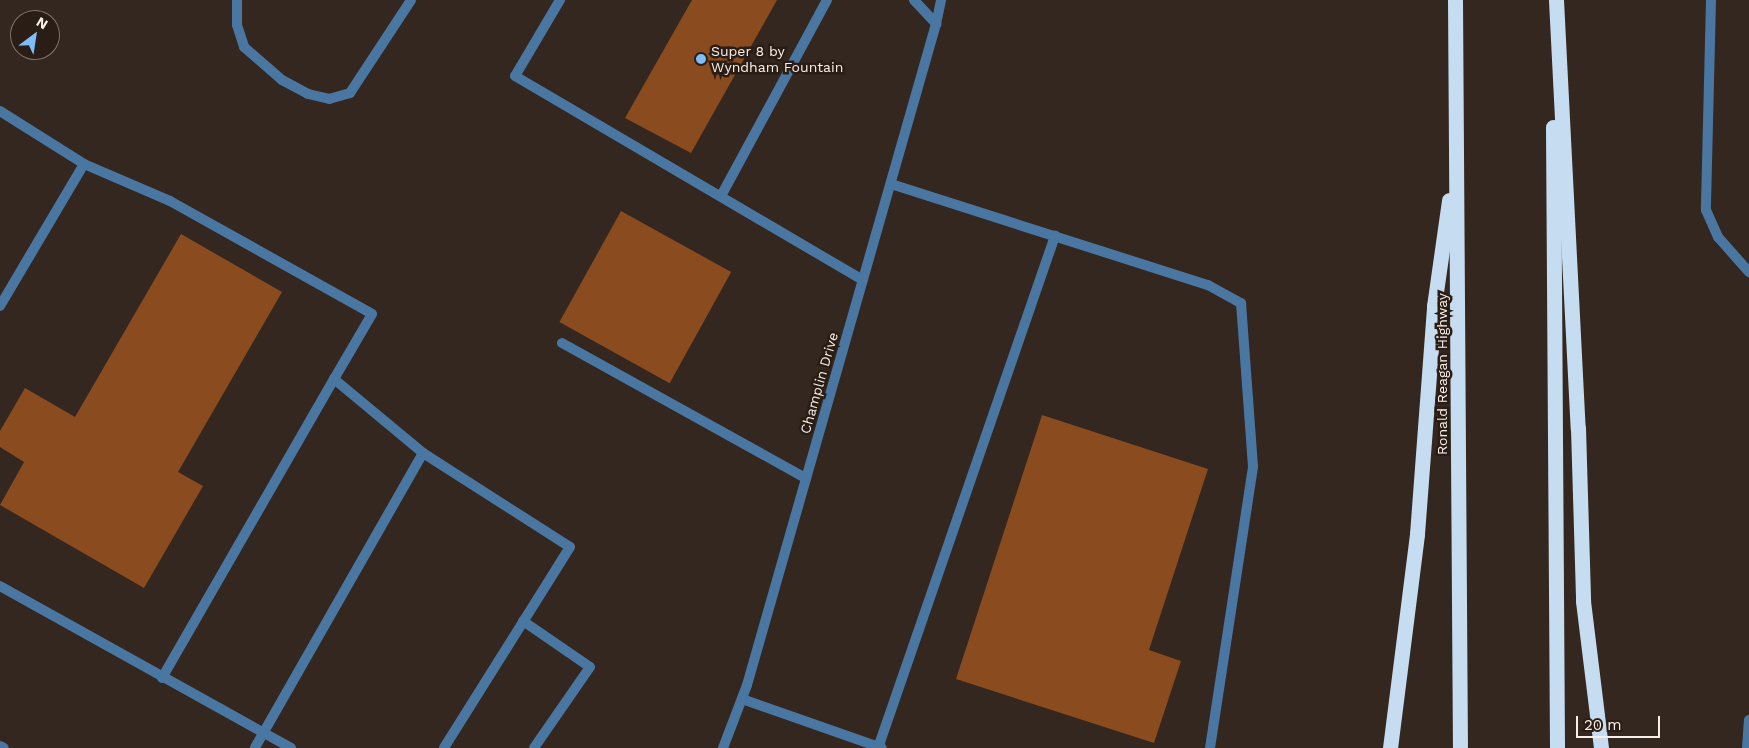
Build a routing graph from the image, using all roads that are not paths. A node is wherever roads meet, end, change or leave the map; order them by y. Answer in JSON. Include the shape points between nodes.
{"nodes":[{"id":1,"x":237,"y":0,"type":"edge"},
{"id":2,"x":411,"y":0,"type":"edge"},
{"id":3,"x":560,"y":0,"type":"edge"},
{"id":4,"x":827,"y":0,"type":"edge"},
{"id":5,"x":914,"y":0,"type":"edge"},
{"id":6,"x":941,"y":0,"type":"edge"},
{"id":7,"x":1456,"y":0,"type":"edge"},
{"id":8,"x":1552,"y":0,"type":"edge"},
{"id":9,"x":1556,"y":0,"type":"edge"},
{"id":10,"x":1711,"y":0,"type":"edge"},
{"id":11,"x":936,"y":24,"type":"junction"},
{"id":12,"x":0,"y":111,"type":"edge"},
{"id":13,"x":1456,"y":151,"type":"junction"},
{"id":14,"x":84,"y":164,"type":"junction"},
{"id":15,"x":891,"y":184,"type":"junction"},
{"id":16,"x":721,"y":196,"type":"junction"},
{"id":17,"x":1055,"y":236,"type":"junction"},
{"id":18,"x":1749,"y":272,"type":"edge"},
{"id":19,"x":863,"y":280,"type":"junction"},
{"id":20,"x":0,"y":306,"type":"edge"},
{"id":21,"x":562,"y":343,"type":"dead end"},
{"id":22,"x":334,"y":379,"type":"junction"},
{"id":23,"x":423,"y":453,"type":"junction"},
{"id":24,"x":806,"y":478,"type":"junction"},
{"id":25,"x":0,"y":586,"type":"edge"},
{"id":26,"x":524,"y":621,"type":"junction"},
{"id":27,"x":162,"y":678,"type":"junction"},
{"id":28,"x":742,"y":699,"type":"junction"},
{"id":29,"x":1749,"y":720,"type":"edge"},
{"id":30,"x":263,"y":734,"type":"junction"},
{"id":31,"x":0,"y":746,"type":"edge"},
{"id":32,"x":880,"y":747,"type":"edge"},
{"id":33,"x":4,"y":748,"type":"edge"},
{"id":34,"x":255,"y":748,"type":"edge"},
{"id":35,"x":291,"y":748,"type":"edge"},
{"id":36,"x":444,"y":748,"type":"edge"},
{"id":37,"x":534,"y":748,"type":"edge"},
{"id":38,"x":723,"y":748,"type":"edge"},
{"id":39,"x":1210,"y":748,"type":"edge"},
{"id":40,"x":1390,"y":748,"type":"edge"},
{"id":41,"x":1460,"y":748,"type":"edge"},
{"id":42,"x":1557,"y":748,"type":"edge"},
{"id":43,"x":1601,"y":748,"type":"edge"},
{"id":44,"x":1746,"y":748,"type":"edge"}],
"edges":[{"from":1,"to":2,"type":"street","via":[[237,25],[244,47],[282,80],[308,94],[329,99],[350,94]]},
{"from":3,"to":16,"type":"street","via":[[515,76]]},
{"from":4,"to":16,"type":"street"},
{"from":5,"to":11,"type":"street"},
{"from":6,"to":11,"type":"street","name":"Champlin Drive"},
{"from":7,"to":13,"type":"highway","name":"Ronald Reagan Highway"},
{"from":8,"to":42,"type":"highway"},
{"from":9,"to":43,"type":"highway","via":[[1578,428],[1583,600]]},
{"from":10,"to":18,"type":"street","via":[[1706,210],[1718,237]]},
{"from":11,"to":15,"type":"street","name":"Champlin Drive"},
{"from":12,"to":14,"type":"street"},
{"from":13,"to":40,"type":"highway","via":[[1434,306],[1417,534]]},
{"from":13,"to":41,"type":"highway","name":"Ronald Reagan Highway"},
{"from":14,"to":20,"type":"street"},
{"from":14,"to":22,"type":"street","via":[[170,202],[372,314]]},
{"from":15,"to":17,"type":"street"},
{"from":15,"to":19,"type":"street","name":"Champlin Drive"},
{"from":16,"to":19,"type":"street"},
{"from":17,"to":32,"type":"street"},
{"from":17,"to":39,"type":"street","via":[[1208,285],[1241,303],[1253,466]]},
{"from":19,"to":24,"type":"street","name":"Champlin Drive"},
{"from":21,"to":24,"type":"street"},
{"from":22,"to":23,"type":"street"},
{"from":22,"to":27,"type":"street"},
{"from":23,"to":26,"type":"street","via":[[570,547]]},
{"from":23,"to":30,"type":"street"},
{"from":24,"to":28,"type":"street","name":"Champlin Drive"},
{"from":25,"to":27,"type":"street"},
{"from":26,"to":36,"type":"street"},
{"from":26,"to":37,"type":"street","via":[[590,668]]},
{"from":27,"to":30,"type":"street"},
{"from":28,"to":32,"type":"street"},
{"from":28,"to":38,"type":"street","name":"Champlin Drive"},
{"from":29,"to":44,"type":"street"},
{"from":30,"to":34,"type":"street"},
{"from":30,"to":35,"type":"street"},
{"from":31,"to":33,"type":"street"}]}
